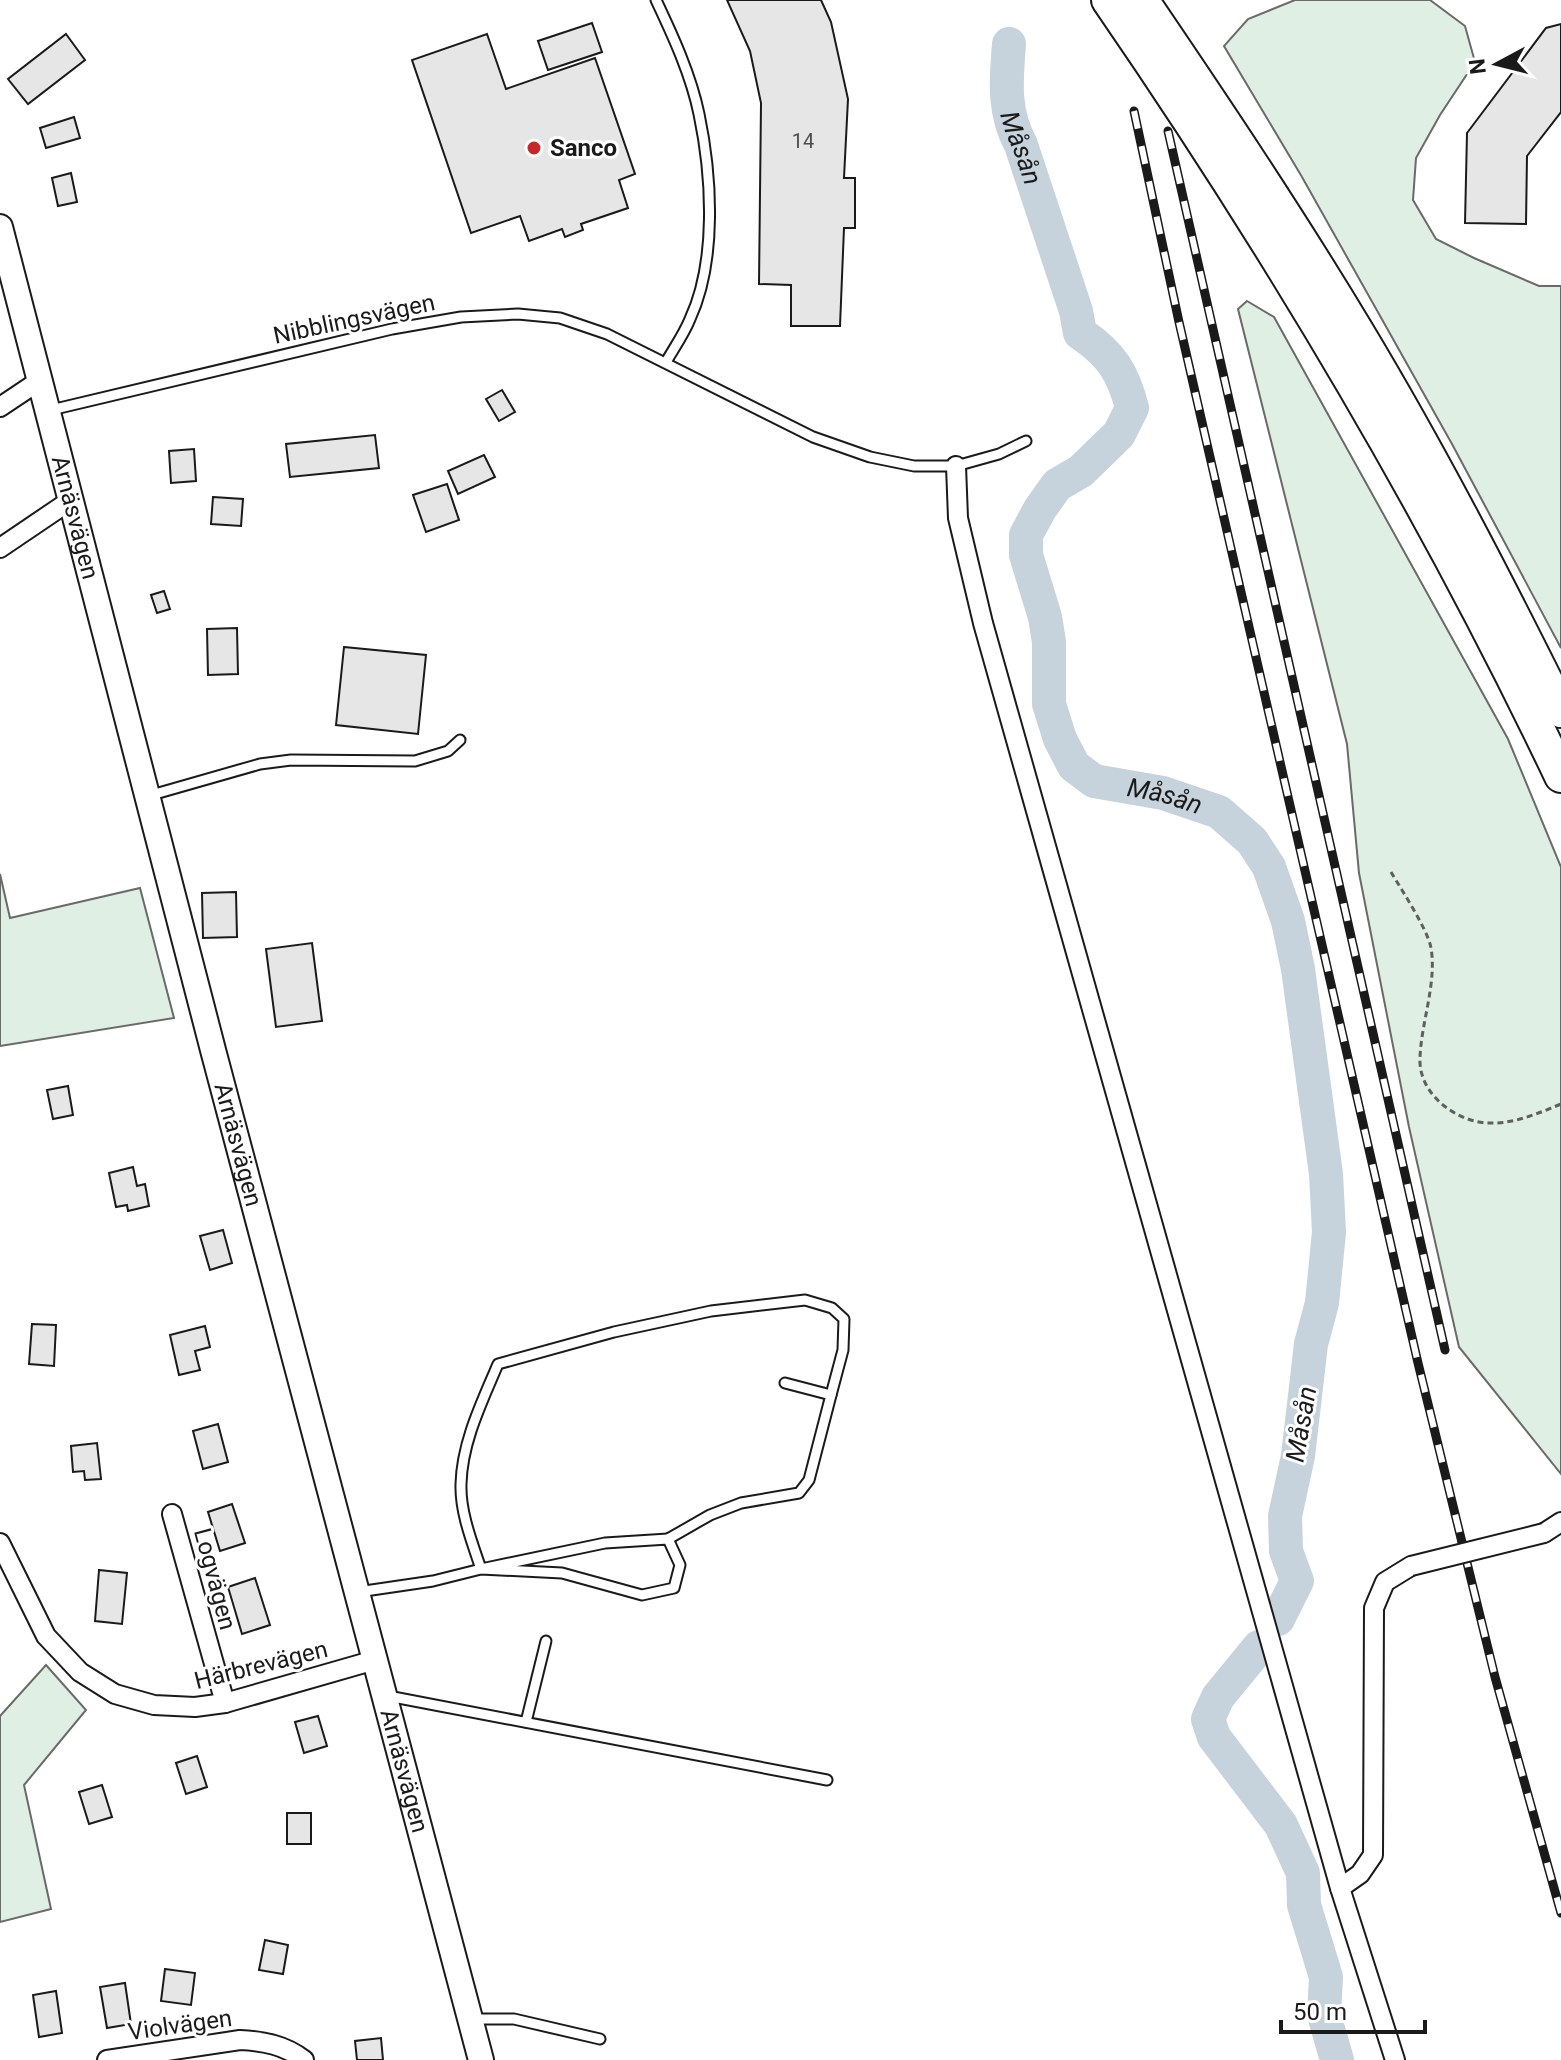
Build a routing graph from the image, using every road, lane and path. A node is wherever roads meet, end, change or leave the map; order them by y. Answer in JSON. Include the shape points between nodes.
{"nodes":[{"id":1,"x":656,"y":0,"type":"edge"},
{"id":2,"x":1108,"y":0,"type":"edge"},
{"id":3,"x":1142,"y":0,"type":"edge"},
{"id":4,"x":0,"y":227,"type":"edge"},
{"id":5,"x":666,"y":362,"type":"junction"},
{"id":6,"x":39,"y":381,"type":"junction"},
{"id":7,"x":0,"y":407,"type":"edge"},
{"id":8,"x":47,"y":411,"type":"junction"},
{"id":9,"x":1026,"y":441,"type":"dead end"},
{"id":10,"x":956,"y":466,"type":"junction"},
{"id":11,"x":71,"y":500,"type":"junction"},
{"id":12,"x":0,"y":548,"type":"edge"},
{"id":13,"x":1561,"y":711,"type":"edge"},
{"id":14,"x":460,"y":740,"type":"dead end"},
{"id":15,"x":1561,"y":776,"type":"edge"},
{"id":16,"x":148,"y":796,"type":"junction"},
{"id":17,"x":1391,"y":872,"type":"dead end"},
{"id":18,"x":1561,"y":1104,"type":"edge"},
{"id":19,"x":785,"y":1383,"type":"dead end"},
{"id":20,"x":831,"y":1395,"type":"junction"},
{"id":21,"x":172,"y":1514,"type":"dead end"},
{"id":22,"x":1561,"y":1522,"type":"edge"},
{"id":23,"x":668,"y":1539,"type":"junction"},
{"id":24,"x":0,"y":1543,"type":"edge"},
{"id":25,"x":481,"y":1569,"type":"junction"},
{"id":26,"x":5,"y":1570,"type":"edge"},
{"id":27,"x":358,"y":1592,"type":"junction"},
{"id":28,"x":546,"y":1641,"type":"dead end"},
{"id":29,"x":375,"y":1660,"type":"junction"},
{"id":30,"x":385,"y":1696,"type":"junction"},
{"id":31,"x":225,"y":1703,"type":"junction"},
{"id":32,"x":526,"y":1722,"type":"junction"},
{"id":33,"x":827,"y":1780,"type":"dead end"},
{"id":34,"x":1340,"y":1888,"type":"junction"},
{"id":35,"x":470,"y":2019,"type":"junction"},
{"id":36,"x":600,"y":2039,"type":"dead end"},
{"id":37,"x":134,"y":2058,"type":"edge"},
{"id":38,"x":107,"y":2060,"type":"edge"},
{"id":39,"x":304,"y":2060,"type":"edge"},
{"id":40,"x":481,"y":2060,"type":"edge"},
{"id":41,"x":1395,"y":2060,"type":"edge"}],
"edges":[{"from":1,"to":5,"type":"lane","via":[[679,49],[699,113],[709,194],[701,288]]},
{"from":2,"to":15,"type":"highway","via":[[1190,118],[1332,346],[1486,624]]},
{"from":3,"to":13,"type":"highway","via":[[1357,331],[1462,517]]},
{"from":4,"to":6,"type":"street","name":"Arnäsvägen"},
{"from":5,"to":8,"type":"lane","name":"Nibblingsvägen","via":[[560,318],[461,317]]},
{"from":5,"to":10,"type":"lane","name":"Nibblingsvägen","via":[[813,437],[914,466]]},
{"from":6,"to":7,"type":"street"},
{"from":6,"to":8,"type":"street","name":"Arnäsvägen"},
{"from":8,"to":11,"type":"street","name":"Arnäsvägen"},
{"from":9,"to":10,"type":"lane","name":"Nibblingsvägen"},
{"from":10,"to":34,"type":"street","via":[[958,518],[983,623]]},
{"from":11,"to":12,"type":"street"},
{"from":11,"to":16,"type":"street","name":"Arnäsvägen"},
{"from":14,"to":16,"type":"lane","via":[[448,751],[415,761],[260,764]]},
{"from":16,"to":27,"type":"street","name":"Arnäsvägen"},
{"from":17,"to":18,"type":"path","via":[[1431,945],[1432,977],[1419,1063],[1430,1092],[1455,1114],[1489,1123],[1528,1117]]},
{"from":19,"to":20,"type":"lane"},
{"from":20,"to":23,"type":"lane","via":[[809,1480],[799,1493],[741,1503]]},
{"from":20,"to":25,"type":"lane","via":[[843,1350],[844,1319],[832,1308],[805,1300],[711,1311],[498,1364],[469,1435],[461,1484],[467,1527]]},
{"from":21,"to":31,"type":"street","name":"Logvägen"},
{"from":22,"to":34,"type":"street","bridge":true,"via":[[1544,1533],[1411,1566],[1385,1582],[1374,1608],[1373,1855],[1360,1874]]},
{"from":23,"to":25,"type":"lane","via":[[605,1543]]},
{"from":23,"to":25,"type":"lane","via":[[680,1565],[674,1588],[642,1595],[562,1573]]},
{"from":24,"to":26,"type":"street","name":"Härbrevägen"},
{"from":25,"to":27,"type":"lane"},
{"from":26,"to":31,"type":"street","name":"Härbrevägen","via":[[46,1636],[93,1682],[154,1705]]},
{"from":27,"to":29,"type":"street","name":"Arnäsvägen"},
{"from":28,"to":32,"type":"lane"},
{"from":29,"to":30,"type":"street","name":"Arnäsvägen"},
{"from":29,"to":31,"type":"street","name":"Härbrevägen"},
{"from":30,"to":32,"type":"lane"},
{"from":30,"to":35,"type":"street","name":"Arnäsvägen"},
{"from":32,"to":33,"type":"lane"},
{"from":34,"to":41,"type":"street"},
{"from":35,"to":36,"type":"lane","via":[[514,2019]]},
{"from":35,"to":40,"type":"street","name":"Arnäsvägen"},
{"from":37,"to":38,"type":"street","name":"Violvägen"},
{"from":37,"to":39,"type":"street","name":"Violvägen","via":[[248,2040],[283,2047]]}]}
